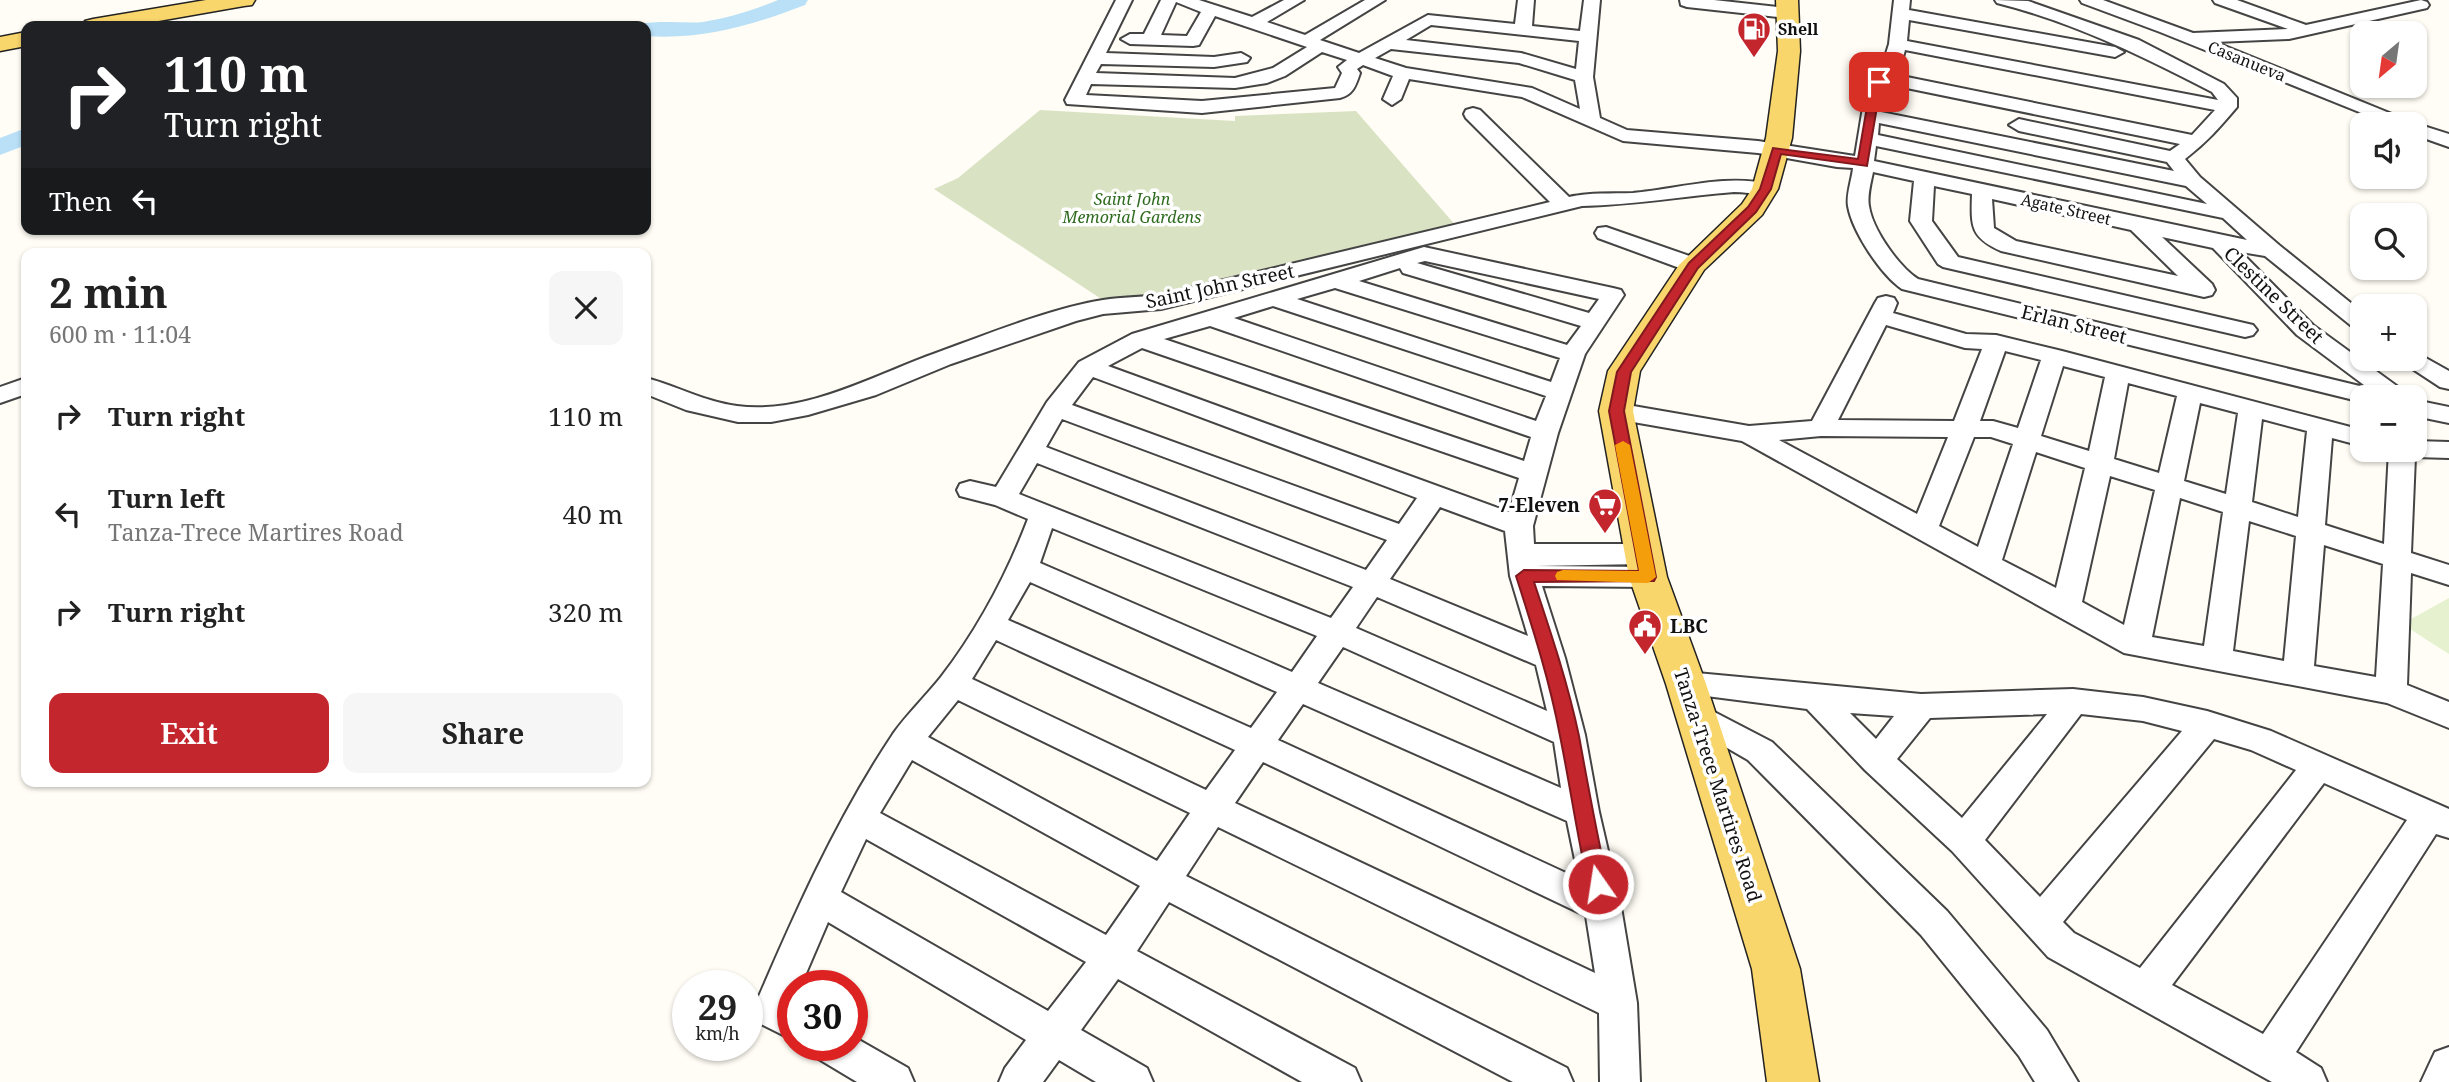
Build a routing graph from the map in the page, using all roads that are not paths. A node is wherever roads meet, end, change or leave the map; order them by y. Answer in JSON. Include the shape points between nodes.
{"nodes":[{"id":1,"x":217,"y":0,"type":"edge"},
{"id":2,"x":244,"y":0,"type":"edge"},
{"id":3,"x":1124,"y":0,"type":"edge"},
{"id":4,"x":1181,"y":0,"type":"edge"},
{"id":5,"x":1296,"y":0,"type":"edge"},
{"id":6,"x":1377,"y":0,"type":"edge"},
{"id":7,"x":1527,"y":0,"type":"edge"},
{"id":8,"x":1592,"y":0,"type":"edge"},
{"id":9,"x":2088,"y":0,"type":"edge"},
{"id":10,"x":2221,"y":0,"type":"edge"},
{"id":11,"x":2016,"y":1,"type":"edge"},
{"id":12,"x":1687,"y":2,"type":"dead end"},
{"id":13,"x":2421,"y":5,"type":"dead end"},
{"id":14,"x":1787,"y":7,"type":"edge"},
{"id":15,"x":1211,"y":9,"type":"junction"},
{"id":16,"x":96,"y":21,"type":"edge"},
{"id":17,"x":122,"y":21,"type":"edge"},
{"id":18,"x":1254,"y":23,"type":"junction"},
{"id":19,"x":1901,"y":24,"type":"edge"},
{"id":20,"x":2084,"y":27,"type":"junction"},
{"id":21,"x":1524,"y":30,"type":"junction"},
{"id":22,"x":2308,"y":31,"type":"junction"},
{"id":23,"x":21,"y":37,"type":"edge"},
{"id":24,"x":1587,"y":37,"type":"junction"},
{"id":25,"x":2189,"y":37,"type":"junction"},
{"id":26,"x":1103,"y":38,"type":"junction"},
{"id":27,"x":1150,"y":40,"type":"junction"},
{"id":28,"x":1193,"y":41,"type":"junction"},
{"id":29,"x":0,"y":42,"type":"edge"},
{"id":30,"x":1313,"y":43,"type":"junction"},
{"id":31,"x":1386,"y":43,"type":"junction"},
{"id":32,"x":2156,"y":55,"type":"junction"},
{"id":33,"x":1093,"y":58,"type":"junction"},
{"id":34,"x":1241,"y":58,"type":"junction"},
{"id":35,"x":1353,"y":63,"type":"junction"},
{"id":36,"x":1279,"y":72,"type":"junction"},
{"id":37,"x":1403,"y":74,"type":"junction"},
{"id":38,"x":1584,"y":77,"type":"junction"},
{"id":39,"x":1084,"y":78,"type":"junction"},
{"id":40,"x":2204,"y":80,"type":"junction"},
{"id":41,"x":1877,"y":86,"type":"junction"},
{"id":42,"x":1392,"y":99,"type":"dead end"},
{"id":43,"x":1915,"y":103,"type":"dead end"},
{"id":44,"x":2228,"y":107,"type":"junction"},
{"id":45,"x":2375,"y":112,"type":"edge"},
{"id":46,"x":1473,"y":114,"type":"dead end"},
{"id":47,"x":1870,"y":116,"type":"junction"},
{"id":48,"x":1591,"y":121,"type":"junction"},
{"id":49,"x":1997,"y":121,"type":"dead end"},
{"id":50,"x":2215,"y":123,"type":"junction"},
{"id":51,"x":2427,"y":133,"type":"edge"},
{"id":52,"x":1866,"y":138,"type":"junction"},
{"id":53,"x":2195,"y":141,"type":"junction"},
{"id":54,"x":2449,"y":142,"type":"edge"},
{"id":55,"x":1778,"y":147,"type":"junction"},
{"id":56,"x":2174,"y":158,"type":"junction"},
{"id":57,"x":1854,"y":162,"type":"junction"},
{"id":58,"x":1925,"y":177,"type":"junction"},
{"id":59,"x":2193,"y":181,"type":"junction"},
{"id":60,"x":1765,"y":189,"type":"junction"},
{"id":61,"x":1982,"y":190,"type":"junction"},
{"id":62,"x":1563,"y":203,"type":"junction"},
{"id":63,"x":2231,"y":213,"type":"junction"},
{"id":64,"x":2139,"y":226,"type":"junction"},
{"id":65,"x":1606,"y":233,"type":"dead end"},
{"id":66,"x":2220,"y":243,"type":"junction"},
{"id":67,"x":2271,"y":250,"type":"junction"},
{"id":68,"x":1693,"y":265,"type":"junction"},
{"id":69,"x":1336,"y":281,"type":"junction"},
{"id":70,"x":2204,"y":289,"type":"junction"},
{"id":71,"x":1273,"y":299,"type":"junction"},
{"id":72,"x":2350,"y":313,"type":"edge"},
{"id":73,"x":1213,"y":319,"type":"junction"},
{"id":74,"x":2245,"y":330,"type":"junction"},
{"id":75,"x":1140,"y":339,"type":"junction"},
{"id":76,"x":1996,"y":342,"type":"junction"},
{"id":77,"x":1573,"y":354,"type":"junction"},
{"id":78,"x":2054,"y":356,"type":"junction"},
{"id":79,"x":1088,"y":367,"type":"junction"},
{"id":80,"x":2427,"y":368,"type":"edge"},
{"id":81,"x":2118,"y":373,"type":"junction"},
{"id":82,"x":2294,"y":377,"type":"junction"},
{"id":83,"x":2449,"y":382,"type":"edge"},
{"id":84,"x":2380,"y":385,"type":"edge"},
{"id":85,"x":21,"y":388,"type":"edge"},
{"id":86,"x":651,"y":388,"type":"edge"},
{"id":87,"x":2350,"y":391,"type":"edge"},
{"id":88,"x":2190,"y":392,"type":"junction"},
{"id":89,"x":1561,"y":393,"type":"junction"},
{"id":90,"x":0,"y":395,"type":"edge"},
{"id":91,"x":1056,"y":408,"type":"junction"},
{"id":92,"x":2251,"y":408,"type":"junction"},
{"id":93,"x":2427,"y":410,"type":"edge"},
{"id":94,"x":1616,"y":411,"type":"junction"},
{"id":95,"x":2449,"y":415,"type":"edge"},
{"id":96,"x":1965,"y":427,"type":"junction"},
{"id":97,"x":2320,"y":427,"type":"junction"},
{"id":98,"x":1821,"y":428,"type":"junction"},
{"id":99,"x":1545,"y":433,"type":"junction"},
{"id":100,"x":1749,"y":434,"type":"junction"},
{"id":101,"x":2350,"y":435,"type":"edge"},
{"id":102,"x":2029,"y":439,"type":"junction"},
{"id":103,"x":2427,"y":449,"type":"edge"},
{"id":104,"x":2449,"y":450,"type":"edge"},
{"id":105,"x":1032,"y":451,"type":"junction"},
{"id":106,"x":2100,"y":462,"type":"junction"},
{"id":107,"x":2401,"y":462,"type":"edge"},
{"id":108,"x":1534,"y":474,"type":"junction"},
{"id":109,"x":2171,"y":486,"type":"junction"},
{"id":110,"x":970,"y":489,"type":"dead end"},
{"id":111,"x":1434,"y":495,"type":"junction"},
{"id":112,"x":1003,"y":498,"type":"junction"},
{"id":113,"x":2237,"y":507,"type":"junction"},
{"id":114,"x":1044,"y":514,"type":"junction"},
{"id":115,"x":1924,"y":529,"type":"junction"},
{"id":116,"x":2310,"y":530,"type":"junction"},
{"id":117,"x":1405,"y":536,"type":"junction"},
{"id":118,"x":1521,"y":552,"type":"junction"},
{"id":119,"x":2397,"y":559,"type":"junction"},
{"id":120,"x":1987,"y":564,"type":"junction"},
{"id":121,"x":1645,"y":565,"type":"junction"},
{"id":122,"x":1024,"y":568,"type":"junction"},
{"id":123,"x":2449,"y":575,"type":"edge"},
{"id":124,"x":1373,"y":584,"type":"junction"},
{"id":125,"x":2066,"y":607,"type":"junction"},
{"id":126,"x":990,"y":625,"type":"junction"},
{"id":127,"x":1339,"y":633,"type":"junction"},
{"id":128,"x":2135,"y":645,"type":"junction"},
{"id":129,"x":1550,"y":658,"type":"junction"},
{"id":130,"x":2217,"y":659,"type":"junction"},
{"id":131,"x":2298,"y":674,"type":"junction"},
{"id":132,"x":953,"y":684,"type":"junction"},
{"id":133,"x":1297,"y":687,"type":"junction"},
{"id":134,"x":2391,"y":692,"type":"junction"},
{"id":135,"x":1816,"y":698,"type":"junction"},
{"id":136,"x":1691,"y":699,"type":"junction"},
{"id":137,"x":2073,"y":701,"type":"junction"},
{"id":138,"x":1921,"y":706,"type":"junction"},
{"id":139,"x":2449,"y":715,"type":"edge"},
{"id":140,"x":2207,"y":724,"type":"junction"},
{"id":141,"x":1569,"y":735,"type":"junction"},
{"id":142,"x":906,"y":741,"type":"junction"},
{"id":143,"x":1257,"y":745,"type":"junction"},
{"id":144,"x":1877,"y":761,"type":"junction"},
{"id":145,"x":2318,"y":766,"type":"junction"},
{"id":146,"x":1211,"y":810,"type":"junction"},
{"id":147,"x":1582,"y":812,"type":"junction"},
{"id":148,"x":859,"y":818,"type":"junction"},
{"id":149,"x":2439,"y":820,"type":"edge"},
{"id":150,"x":1964,"y":841,"type":"junction"},
{"id":151,"x":1162,"y":881,"type":"junction"},
{"id":152,"x":820,"y":898,"type":"junction"},
{"id":153,"x":1603,"y":908,"type":"junction"},
{"id":154,"x":2041,"y":922,"type":"junction"},
{"id":155,"x":1113,"y":956,"type":"junction"},
{"id":156,"x":789,"y":970,"type":"edge"},
{"id":157,"x":2145,"y":991,"type":"junction"},
{"id":158,"x":777,"y":998,"type":"edge"},
{"id":159,"x":1618,"y":1003,"type":"junction"},
{"id":160,"x":777,"y":1013,"type":"edge"},
{"id":161,"x":1053,"y":1033,"type":"junction"},
{"id":162,"x":2270,"y":1058,"type":"junction"},
{"id":163,"x":858,"y":1061,"type":"edge"},
{"id":164,"x":2449,"y":1066,"type":"edge"},
{"id":165,"x":894,"y":1082,"type":"edge"},
{"id":166,"x":1019,"y":1082,"type":"edge"},
{"id":167,"x":1133,"y":1082,"type":"edge"},
{"id":168,"x":1341,"y":1082,"type":"edge"},
{"id":169,"x":1553,"y":1082,"type":"edge"},
{"id":170,"x":1620,"y":1082,"type":"edge"},
{"id":171,"x":1793,"y":1082,"type":"edge"},
{"id":172,"x":2058,"y":1082,"type":"edge"},
{"id":173,"x":2307,"y":1082,"type":"edge"},
{"id":174,"x":2441,"y":1082,"type":"edge"}],
"edges":[{"from":1,"to":16,"type":"main road"},
{"from":2,"to":17,"type":"main road"},
{"from":3,"to":26,"type":"street"},
{"from":4,"to":15,"type":"street","name":"Agate Street"},
{"from":4,"to":27,"type":"street"},
{"from":5,"to":18,"type":"street"},
{"from":6,"to":30,"type":"street"},
{"from":7,"to":21,"type":"street"},
{"from":8,"to":24,"type":"street"},
{"from":9,"to":25,"type":"street","name":"Casanueva"},
{"from":10,"to":22,"type":"street"},
{"from":11,"to":20,"type":"street"},
{"from":12,"to":14,"type":"street"},
{"from":13,"to":22,"type":"street"},
{"from":14,"to":55,"type":"main road","name":"Tanza-Trece Martires Road","via":[[1789,51]]},
{"from":15,"to":18,"type":"street","name":"Agate Street"},
{"from":15,"to":28,"type":"street"},
{"from":18,"to":30,"type":"street","name":"Agate Street"},
{"from":19,"to":20,"type":"street"},
{"from":19,"to":32,"type":"street"},
{"from":19,"to":40,"type":"street","via":[[2168,78]]},
{"from":19,"to":41,"type":"street"},
{"from":19,"to":44,"type":"street"},
{"from":19,"to":50,"type":"street"},
{"from":20,"to":32,"type":"street"},
{"from":21,"to":24,"type":"street"},
{"from":21,"to":31,"type":"street","via":[[1456,16],[1427,20]]},
{"from":22,"to":25,"type":"street"},
{"from":23,"to":29,"type":"main road"},
{"from":24,"to":38,"type":"street"},
{"from":25,"to":45,"type":"street","name":"Casanueva"},
{"from":26,"to":27,"type":"street"},
{"from":26,"to":33,"type":"street"},
{"from":27,"to":28,"type":"street"},
{"from":28,"to":34,"type":"street"},
{"from":30,"to":35,"type":"street","name":"Agate Street"},
{"from":30,"to":36,"type":"street"},
{"from":31,"to":35,"type":"street"},
{"from":31,"to":38,"type":"street","via":[[1521,58]]},
{"from":32,"to":40,"type":"street"},
{"from":33,"to":34,"type":"street","via":[[1214,62]]},
{"from":33,"to":39,"type":"street"},
{"from":34,"to":36,"type":"street"},
{"from":35,"to":37,"type":"street","name":"Agate Street"},
{"from":35,"to":39,"type":"street","via":[[1340,93],[1202,107],[1074,100]]},
{"from":36,"to":39,"type":"street","via":[[1235,83]]},
{"from":37,"to":42,"type":"street"},
{"from":37,"to":48,"type":"street","name":"Agate Street","via":[[1517,90]]},
{"from":38,"to":48,"type":"street"},
{"from":40,"to":44,"type":"street","via":[[2228,98]]},
{"from":41,"to":43,"type":"street"},
{"from":41,"to":47,"type":"street","name":"Erlan Street"},
{"from":41,"to":53,"type":"street"},
{"from":44,"to":50,"type":"street"},
{"from":46,"to":62,"type":"street"},
{"from":47,"to":52,"type":"street","name":"Erlan Street"},
{"from":47,"to":59,"type":"street"},
{"from":48,"to":55,"type":"street","name":"Agate Street","via":[[1623,135]]},
{"from":49,"to":56,"type":"street"},
{"from":50,"to":53,"type":"street"},
{"from":51,"to":54,"type":"street"},
{"from":52,"to":57,"type":"street","name":"Erlan Street"},
{"from":52,"to":63,"type":"street"},
{"from":53,"to":56,"type":"street"},
{"from":55,"to":57,"type":"street","name":"Agate Street"},
{"from":55,"to":60,"type":"main road","name":"Tanza-Trece Martires Road"},
{"from":56,"to":59,"type":"street"},
{"from":57,"to":58,"type":"street","name":"Agate Street"},
{"from":57,"to":82,"type":"street","name":"Erlan Street","via":[[1863,221],[1903,281]]},
{"from":58,"to":61,"type":"street","name":"Agate Street"},
{"from":58,"to":74,"type":"street","via":[[1921,221],[1951,262]]},
{"from":59,"to":63,"type":"street"},
{"from":60,"to":62,"type":"street","name":"Saint John Street","via":[[1737,186]]},
{"from":60,"to":68,"type":"main road","name":"Tanza-Trece Martires Road","via":[[1752,209]]},
{"from":61,"to":64,"type":"street","name":"Agate Street"},
{"from":61,"to":70,"type":"street","via":[[1982,228],[1988,238]]},
{"from":62,"to":86,"type":"street","name":"Saint John Street","via":[[1161,302],[1102,307],[1068,316],[808,407],[738,414]]},
{"from":63,"to":67,"type":"street"},
{"from":64,"to":66,"type":"street","name":"Agate Street"},
{"from":64,"to":70,"type":"street"},
{"from":65,"to":68,"type":"street"},
{"from":66,"to":67,"type":"street","name":"Agate Street"},
{"from":66,"to":84,"type":"street","name":"Clestine Street","via":[[2305,330]]},
{"from":67,"to":72,"type":"street"},
{"from":68,"to":94,"type":"main road","name":"Tanza-Trece Martires Road","via":[[1624,372]]},
{"from":69,"to":71,"type":"street"},
{"from":69,"to":77,"type":"street"},
{"from":69,"to":77,"type":"street","via":[[1424,254],[1613,295]]},
{"from":70,"to":74,"type":"street"},
{"from":71,"to":73,"type":"street"},
{"from":71,"to":89,"type":"street"},
{"from":73,"to":75,"type":"street"},
{"from":73,"to":99,"type":"street"},
{"from":74,"to":82,"type":"street"},
{"from":75,"to":79,"type":"street"},
{"from":75,"to":108,"type":"street"},
{"from":76,"to":78,"type":"street"},
{"from":76,"to":96,"type":"street"},
{"from":76,"to":98,"type":"street","via":[[1965,341],[1883,310]]},
{"from":77,"to":89,"type":"street"},
{"from":78,"to":81,"type":"street"},
{"from":78,"to":102,"type":"street"},
{"from":79,"to":91,"type":"street"},
{"from":79,"to":111,"type":"street"},
{"from":80,"to":83,"type":"street"},
{"from":81,"to":88,"type":"street"},
{"from":81,"to":106,"type":"street"},
{"from":82,"to":87,"type":"street","name":"Erlan Street"},
{"from":85,"to":90,"type":"street"},
{"from":88,"to":92,"type":"street"},
{"from":88,"to":109,"type":"street"},
{"from":89,"to":99,"type":"street"},
{"from":91,"to":105,"type":"street"},
{"from":91,"to":117,"type":"street"},
{"from":92,"to":97,"type":"street"},
{"from":92,"to":113,"type":"street"},
{"from":93,"to":95,"type":"street"},
{"from":94,"to":100,"type":"street"},
{"from":94,"to":121,"type":"main road","name":"Tanza-Trece Martires Road"},
{"from":96,"to":98,"type":"street"},
{"from":96,"to":102,"type":"street"},
{"from":96,"to":115,"type":"street"},
{"from":97,"to":101,"type":"street"},
{"from":97,"to":116,"type":"street"},
{"from":98,"to":100,"type":"street"},
{"from":99,"to":108,"type":"street"},
{"from":100,"to":115,"type":"street"},
{"from":102,"to":106,"type":"street"},
{"from":102,"to":120,"type":"street"},
{"from":103,"to":104,"type":"street"},
{"from":105,"to":112,"type":"street"},
{"from":105,"to":124,"type":"street"},
{"from":106,"to":109,"type":"street"},
{"from":106,"to":125,"type":"street"},
{"from":107,"to":119,"type":"street"},
{"from":108,"to":118,"type":"street"},
{"from":109,"to":113,"type":"street"},
{"from":109,"to":128,"type":"street"},
{"from":110,"to":112,"type":"street"},
{"from":111,"to":117,"type":"street"},
{"from":111,"to":118,"type":"street"},
{"from":112,"to":114,"type":"street"},
{"from":113,"to":116,"type":"street"},
{"from":113,"to":130,"type":"street"},
{"from":114,"to":122,"type":"street"},
{"from":114,"to":127,"type":"street"},
{"from":115,"to":120,"type":"street"},
{"from":116,"to":119,"type":"street"},
{"from":116,"to":131,"type":"street"},
{"from":117,"to":124,"type":"street"},
{"from":118,"to":121,"type":"street"},
{"from":118,"to":129,"type":"street"},
{"from":119,"to":123,"type":"street"},
{"from":119,"to":134,"type":"street"},
{"from":120,"to":125,"type":"street"},
{"from":121,"to":136,"type":"main road","name":"Tanza-Trece Martires Road"},
{"from":122,"to":126,"type":"street"},
{"from":122,"to":133,"type":"street"},
{"from":124,"to":127,"type":"street"},
{"from":124,"to":129,"type":"street"},
{"from":125,"to":128,"type":"street"},
{"from":126,"to":132,"type":"street"},
{"from":126,"to":143,"type":"street"},
{"from":127,"to":133,"type":"street"},
{"from":127,"to":141,"type":"street"},
{"from":128,"to":130,"type":"street"},
{"from":129,"to":141,"type":"street"},
{"from":130,"to":131,"type":"street"},
{"from":131,"to":134,"type":"street"},
{"from":132,"to":142,"type":"street"},
{"from":132,"to":146,"type":"street"},
{"from":133,"to":143,"type":"street"},
{"from":133,"to":147,"type":"street"},
{"from":134,"to":139,"type":"street"},
{"from":135,"to":136,"type":"street"},
{"from":135,"to":138,"type":"street"},
{"from":135,"to":144,"type":"street"},
{"from":136,"to":171,"type":"main road","name":"Tanza-Trece Martires Road","via":[[1776,969]]},
{"from":136,"to":172,"type":"street","via":[[1760,751],[1934,923],[2033,1043]]},
{"from":137,"to":138,"type":"street"},
{"from":137,"to":140,"type":"street","via":[[2143,709]]},
{"from":137,"to":150,"type":"street"},
{"from":138,"to":144,"type":"street"},
{"from":140,"to":145,"type":"street","via":[[2260,740]]},
{"from":140,"to":154,"type":"street"},
{"from":141,"to":147,"type":"street"},
{"from":142,"to":148,"type":"street"},
{"from":142,"to":151,"type":"street"},
{"from":143,"to":146,"type":"street"},
{"from":143,"to":153,"type":"street"},
{"from":144,"to":150,"type":"street"},
{"from":145,"to":149,"type":"street"},
{"from":145,"to":157,"type":"street"},
{"from":146,"to":151,"type":"street"},
{"from":146,"to":159,"type":"street"},
{"from":147,"to":153,"type":"street"},
{"from":148,"to":152,"type":"street"},
{"from":148,"to":155,"type":"street"},
{"from":149,"to":162,"type":"street"},
{"from":150,"to":154,"type":"street"},
{"from":151,"to":155,"type":"street"},
{"from":151,"to":169,"type":"street"},
{"from":152,"to":156,"type":"street"},
{"from":152,"to":161,"type":"street"},
{"from":153,"to":159,"type":"street"},
{"from":154,"to":157,"type":"street","via":[[2075,955]]},
{"from":155,"to":161,"type":"street"},
{"from":155,"to":168,"type":"street"},
{"from":157,"to":162,"type":"street"},
{"from":158,"to":160,"type":"street","via":[[772,1010]]},
{"from":159,"to":170,"type":"street"},
{"from":161,"to":166,"type":"street"},
{"from":161,"to":167,"type":"street"},
{"from":162,"to":173,"type":"street"},
{"from":163,"to":165,"type":"street"},
{"from":164,"to":174,"type":"street"}]}
